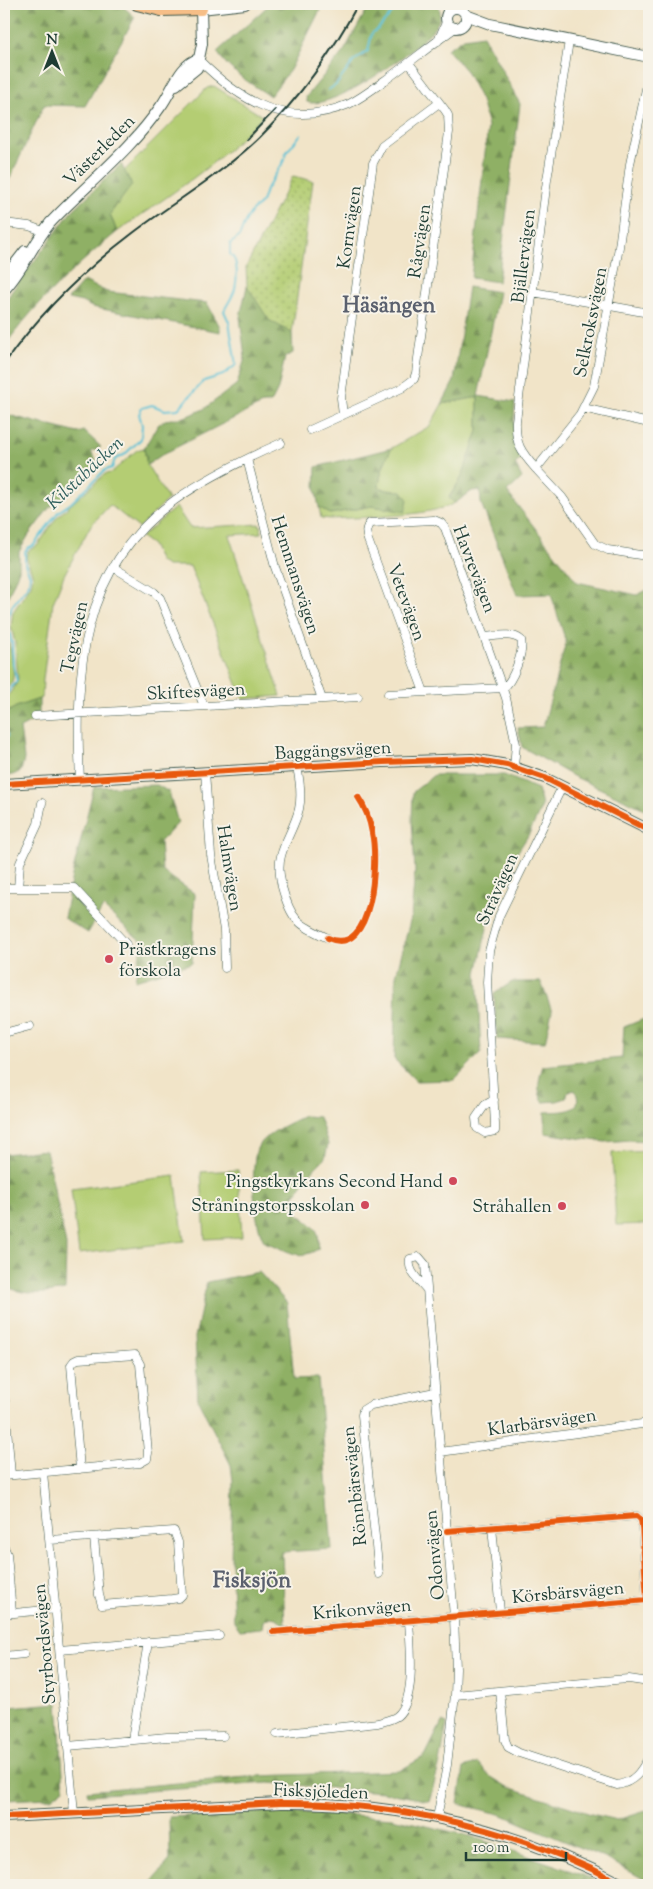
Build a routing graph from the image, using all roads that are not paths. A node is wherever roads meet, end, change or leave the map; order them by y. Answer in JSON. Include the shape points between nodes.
{"nodes":[{"id":1,"x":137,"y":4,"type":"edge"},
{"id":2,"x":146,"y":4,"type":"edge"},
{"id":3,"x":245,"y":4,"type":"edge"},
{"id":4,"x":447,"y":4,"type":"edge"},
{"id":5,"x":201,"y":9,"type":"junction"},
{"id":6,"x":459,"y":9,"type":"edge"},
{"id":7,"x":162,"y":10,"type":"junction"},
{"id":8,"x":447,"y":18,"type":"junction"},
{"id":9,"x":490,"y":24,"type":"junction"},
{"id":10,"x":459,"y":27,"type":"junction"},
{"id":11,"x":438,"y":41,"type":"junction"},
{"id":12,"x":569,"y":41,"type":"junction"},
{"id":13,"x":649,"y":57,"type":"edge"},
{"id":14,"x":198,"y":59,"type":"junction"},
{"id":15,"x":409,"y":63,"type":"junction"},
{"id":16,"x":649,"y":75,"type":"edge"},
{"id":17,"x":439,"y":103,"type":"junction"},
{"id":18,"x":4,"y":223,"type":"edge"},
{"id":19,"x":41,"y":235,"type":"junction"},
{"id":20,"x":4,"y":278,"type":"edge"},
{"id":21,"x":4,"y":290,"type":"edge"},
{"id":22,"x":533,"y":292,"type":"junction"},
{"id":23,"x":609,"y":306,"type":"junction"},
{"id":24,"x":649,"y":314,"type":"edge"},
{"id":25,"x":584,"y":408,"type":"junction"},
{"id":26,"x":343,"y":415,"type":"junction"},
{"id":27,"x":649,"y":423,"type":"edge"},
{"id":28,"x":310,"y":430,"type":"dead end"},
{"id":29,"x":281,"y":443,"type":"dead end"},
{"id":30,"x":247,"y":459,"type":"junction"},
{"id":31,"x":536,"y":469,"type":"junction"},
{"id":32,"x":370,"y":523,"type":"joint"},
{"id":33,"x":649,"y":554,"type":"edge"},
{"id":34,"x":113,"y":567,"type":"junction"},
{"id":35,"x":485,"y":637,"type":"junction"},
{"id":36,"x":503,"y":688,"type":"junction"},
{"id":37,"x":424,"y":692,"type":"junction"},
{"id":38,"x":388,"y":694,"type":"dead end"},
{"id":39,"x":358,"y":697,"type":"dead end"},
{"id":40,"x":322,"y":699,"type":"junction"},
{"id":41,"x":204,"y":706,"type":"junction"},
{"id":42,"x":78,"y":713,"type":"junction"},
{"id":43,"x":35,"y":716,"type":"dead end"},
{"id":44,"x":297,"y":767,"type":"junction"},
{"id":45,"x":514,"y":767,"type":"junction"},
{"id":46,"x":205,"y":772,"type":"junction"},
{"id":47,"x":80,"y":780,"type":"junction"},
{"id":48,"x":4,"y":784,"type":"edge"},
{"id":49,"x":562,"y":786,"type":"junction"},
{"id":50,"x":42,"y":803,"type":"dead end"},
{"id":51,"x":649,"y":830,"type":"edge"},
{"id":52,"x":4,"y":888,"type":"edge"},
{"id":53,"x":18,"y":888,"type":"junction"},
{"id":54,"x":328,"y":938,"type":"dead end"},
{"id":55,"x":126,"y":944,"type":"dead end"},
{"id":56,"x":225,"y":968,"type":"dead end"},
{"id":57,"x":30,"y":1026,"type":"dead end"},
{"id":58,"x":4,"y":1033,"type":"edge"},
{"id":59,"x":494,"y":1100,"type":"dead end"},
{"id":60,"x":427,"y":1290,"type":"dead end"},
{"id":61,"x":435,"y":1392,"type":"junction"},
{"id":62,"x":4,"y":1393,"type":"edge"},
{"id":63,"x":649,"y":1423,"type":"edge"},
{"id":64,"x":440,"y":1452,"type":"junction"},
{"id":65,"x":80,"y":1469,"type":"junction"},
{"id":66,"x":43,"y":1472,"type":"junction"},
{"id":67,"x":7,"y":1475,"type":"edge"},
{"id":68,"x":492,"y":1527,"type":"junction"},
{"id":69,"x":447,"y":1531,"type":"junction"},
{"id":70,"x":94,"y":1537,"type":"junction"},
{"id":71,"x":50,"y":1540,"type":"junction"},
{"id":72,"x":4,"y":1547,"type":"edge"},
{"id":73,"x":379,"y":1574,"type":"dead end"},
{"id":74,"x":648,"y":1600,"type":"edge"},
{"id":75,"x":56,"y":1609,"type":"junction"},
{"id":76,"x":500,"y":1612,"type":"junction"},
{"id":77,"x":8,"y":1614,"type":"edge"},
{"id":78,"x":454,"y":1617,"type":"junction"},
{"id":79,"x":409,"y":1620,"type":"junction"},
{"id":80,"x":273,"y":1632,"type":"dead end"},
{"id":81,"x":219,"y":1636,"type":"dead end"},
{"id":82,"x":148,"y":1642,"type":"junction"},
{"id":83,"x":60,"y":1650,"type":"junction"},
{"id":84,"x":24,"y":1654,"type":"dead end"},
{"id":85,"x":4,"y":1656,"type":"edge"},
{"id":86,"x":649,"y":1682,"type":"edge"},
{"id":87,"x":500,"y":1691,"type":"junction"},
{"id":88,"x":455,"y":1695,"type":"junction"},
{"id":89,"x":277,"y":1734,"type":"dead end"},
{"id":90,"x":223,"y":1736,"type":"dead end"},
{"id":91,"x":132,"y":1740,"type":"junction"},
{"id":92,"x":68,"y":1746,"type":"junction"},
{"id":93,"x":649,"y":1757,"type":"edge"},
{"id":94,"x":74,"y":1813,"type":"junction"},
{"id":95,"x":4,"y":1817,"type":"edge"},
{"id":96,"x":437,"y":1818,"type":"junction"},
{"id":97,"x":624,"y":1885,"type":"edge"}],
"edges":[{"from":1,"to":7,"type":"highway"},
{"from":2,"to":7,"type":"highway"},
{"from":3,"to":5,"type":"street"},
{"from":4,"to":8,"type":"street"},
{"from":5,"to":7,"type":"highway"},
{"from":5,"to":14,"type":"street","name":"Västerleden","via":[[202,38]]},
{"from":6,"to":8,"type":"street","via":[[453,9]]},
{"from":6,"to":9,"type":"street"},
{"from":6,"to":10,"type":"street","via":[[466,20]]},
{"from":8,"to":10,"type":"street","via":[[450,26]]},
{"from":8,"to":11,"type":"street"},
{"from":9,"to":10,"type":"street"},
{"from":9,"to":12,"type":"street"},
{"from":10,"to":11,"type":"street"},
{"from":11,"to":15,"type":"street"},
{"from":12,"to":13,"type":"street"},
{"from":12,"to":22,"type":"street","name":"Bjällervägen"},
{"from":14,"to":15,"type":"street","via":[[224,83],[253,102],[275,110],[298,113],[324,111],[349,104]]},
{"from":14,"to":19,"type":"street","name":"Västerleden","via":[[197,68],[174,87],[139,134]]},
{"from":15,"to":17,"type":"street","name":"Rågvägen"},
{"from":16,"to":23,"type":"street","name":"Selkroksvägen","via":[[630,164]]},
{"from":17,"to":26,"type":"street","name":"Kornvägen","via":[[382,146],[373,163],[341,398]]},
{"from":17,"to":26,"type":"street","name":"Rågvägen","via":[[448,116],[449,132],[416,373],[414,379],[402,388]]},
{"from":18,"to":19,"type":"street","via":[[29,226]]},
{"from":19,"to":20,"type":"street","name":"Västerleden"},
{"from":19,"to":21,"type":"street","name":"Västerleden"},
{"from":22,"to":23,"type":"street"},
{"from":22,"to":31,"type":"street","name":"Bjällervägen","via":[[516,431],[521,450]]},
{"from":23,"to":24,"type":"street"},
{"from":23,"to":25,"type":"street","name":"Selkroksvägen","via":[[596,377]]},
{"from":25,"to":27,"type":"street"},
{"from":25,"to":31,"type":"street","name":"Selkroksvägen"},
{"from":26,"to":28,"type":"street","name":"Rågvägen"},
{"from":29,"to":30,"type":"street","name":"Tegvägen"},
{"from":30,"to":34,"type":"street","name":"Tegvägen","via":[[199,484],[159,513],[131,542]]},
{"from":30,"to":40,"type":"street","name":"Hemmansvägen","via":[[275,567]]},
{"from":31,"to":33,"type":"street","via":[[562,498],[595,544],[608,550]]},
{"from":32,"to":35,"type":"street","name":"Havrevägen","via":[[434,520],[441,523]]},
{"from":32,"to":37,"type":"street","name":"Vetevägen","via":[[366,532],[368,540]]},
{"from":34,"to":41,"type":"street","via":[[160,598]]},
{"from":34,"to":42,"type":"street","name":"Tegvägen","via":[[90,620]]},
{"from":35,"to":36,"type":"street","name":"Havrevägen"},
{"from":35,"to":36,"type":"street","name":"Havrevägen","via":[[510,635],[521,640],[522,650],[512,678]]},
{"from":36,"to":37,"type":"street"},
{"from":36,"to":45,"type":"street","name":"Havrevägen","via":[[516,744]]},
{"from":37,"to":38,"type":"street"},
{"from":39,"to":40,"type":"street","name":"Skiftesvägen"},
{"from":40,"to":41,"type":"street","name":"Skiftesvägen"},
{"from":41,"to":42,"type":"street","name":"Skiftesvägen"},
{"from":42,"to":43,"type":"street","name":"Skiftesvägen"},
{"from":42,"to":47,"type":"street","name":"Tegvägen"},
{"from":44,"to":45,"type":"street","name":"Baggängsvägen","via":[[448,759],[489,761]]},
{"from":44,"to":46,"type":"street","name":"Baggängsvägen"},
{"from":44,"to":54,"type":"street","via":[[300,801],[280,858],[280,879],[293,916],[304,927]]},
{"from":45,"to":49,"type":"street","name":"Baggängsvägen"},
{"from":46,"to":47,"type":"street","name":"Baggängsvägen"},
{"from":46,"to":56,"type":"street","name":"Halmvägen","via":[[211,855],[224,930]]},
{"from":47,"to":48,"type":"street","name":"Baggängsvägen"},
{"from":49,"to":51,"type":"street","name":"Baggängsvägen"},
{"from":49,"to":59,"type":"street","name":"Stråvägen","via":[[499,916],[488,951]]},
{"from":50,"to":53,"type":"street","via":[[38,824],[20,863]]},
{"from":52,"to":53,"type":"street"},
{"from":53,"to":55,"type":"street","via":[[74,888]]},
{"from":57,"to":58,"type":"street"},
{"from":60,"to":61,"type":"street","name":"Odonvägen"},
{"from":61,"to":64,"type":"street","name":"Odonvägen"},
{"from":61,"to":73,"type":"street","name":"Rönnbärsvägen","via":[[371,1405],[363,1410]]},
{"from":62,"to":67,"type":"street"},
{"from":63,"to":64,"type":"street","name":"Klarbärsvägen"},
{"from":64,"to":69,"type":"street","name":"Odonvägen"},
{"from":65,"to":65,"type":"street","via":[[140,1463],[146,1459],[140,1364],[135,1356],[78,1359],[71,1365]]},
{"from":65,"to":66,"type":"street"},
{"from":66,"to":67,"type":"street"},
{"from":66,"to":71,"type":"street","name":"Styrbordsvägen"},
{"from":68,"to":69,"type":"street","name":"Körsbärsvägen"},
{"from":68,"to":74,"type":"street","name":"Körsbärsvägen","via":[[637,1516],[642,1526]]},
{"from":68,"to":76,"type":"street","name":"Körsbärsvägen"},
{"from":69,"to":78,"type":"street","name":"Odonvägen"},
{"from":70,"to":70,"type":"street","via":[[174,1531],[178,1542],[182,1595],[172,1599],[102,1604]]},
{"from":70,"to":71,"type":"street"},
{"from":71,"to":75,"type":"street","name":"Styrbordsvägen"},
{"from":72,"to":77,"type":"street"},
{"from":74,"to":76,"type":"street","name":"Körsbärsvägen"},
{"from":75,"to":77,"type":"street"},
{"from":75,"to":83,"type":"street","name":"Styrbordsvägen"},
{"from":76,"to":78,"type":"street","name":"Körsbärsvägen"},
{"from":78,"to":79,"type":"street","name":"Krikonvägen"},
{"from":78,"to":88,"type":"street","name":"Odonvägen"},
{"from":79,"to":80,"type":"street","name":"Krikonvägen"},
{"from":79,"to":89,"type":"street","via":[[409,1693],[398,1715],[378,1723]]},
{"from":81,"to":82,"type":"street"},
{"from":82,"to":83,"type":"street"},
{"from":82,"to":91,"type":"street"},
{"from":83,"to":92,"type":"street","name":"Styrbordsvägen"},
{"from":84,"to":85,"type":"street"},
{"from":86,"to":87,"type":"street","via":[[622,1679]]},
{"from":87,"to":88,"type":"street"},
{"from":87,"to":93,"type":"street","via":[[505,1740],[508,1747],[519,1753],[617,1785],[637,1776]]},
{"from":88,"to":96,"type":"street","name":"Odonvägen"},
{"from":90,"to":91,"type":"street"},
{"from":91,"to":92,"type":"street"},
{"from":92,"to":94,"type":"street","name":"Styrbordsvägen"},
{"from":94,"to":95,"type":"street","name":"Fisksjöleden"},
{"from":94,"to":96,"type":"street","name":"Fisksjöleden","via":[[301,1803],[372,1807]]},
{"from":96,"to":97,"type":"street","name":"Fisksjöleden","via":[[547,1850]]}]}
